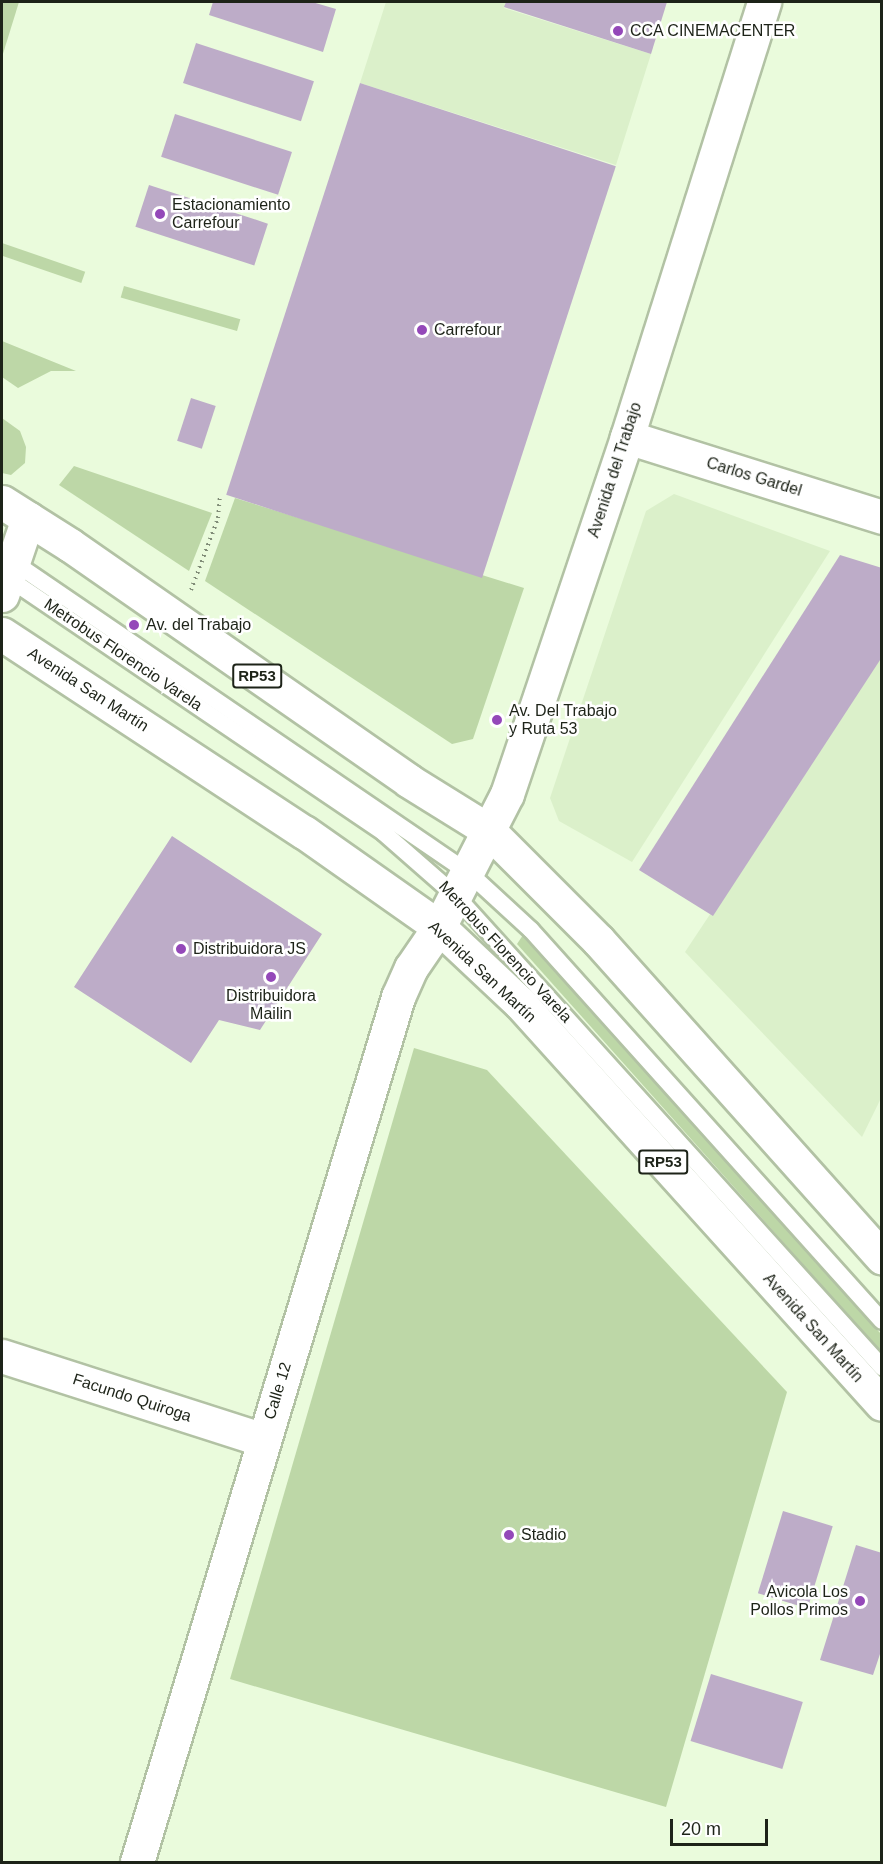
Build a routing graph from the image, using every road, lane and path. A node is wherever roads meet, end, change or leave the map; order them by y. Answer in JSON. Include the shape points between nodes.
{"nodes":[{"id":1,"x":764,"y":2,"type":"edge"},
{"id":2,"x":627,"y":437,"type":"junction"},
{"id":3,"x":220,"y":494,"type":"dead end"},
{"id":4,"x":15,"y":510,"type":"edge"},
{"id":5,"x":882,"y":517,"type":"edge"},
{"id":6,"x":5,"y":572,"type":"edge"},
{"id":7,"x":179,"y":622,"type":"junction"},
{"id":8,"x":2,"y":634,"type":"edge"},
{"id":9,"x":488,"y":830,"type":"junction"},
{"id":10,"x":463,"y":885,"type":"junction"},
{"id":11,"x":439,"y":927,"type":"junction"},
{"id":12,"x":882,"y":1258,"type":"edge"},
{"id":13,"x":882,"y":1321,"type":"edge"},
{"id":14,"x":2,"y":1356,"type":"edge"},
{"id":15,"x":882,"y":1366,"type":"edge"},
{"id":16,"x":882,"y":1404,"type":"edge"},
{"id":17,"x":263,"y":1440,"type":"junction"},
{"id":18,"x":137,"y":1863,"type":"edge"}],
"edges":[{"from":1,"to":2,"type":"main road","name":"Avenida del Trabajo"},
{"from":2,"to":5,"type":"main road","name":"Carlos Gardel"},
{"from":2,"to":9,"type":"main road","name":"Avenida del Trabajo","via":[[507,794]]},
{"from":3,"to":7,"type":"path","via":[[218,518]]},
{"from":4,"to":6,"type":"main road"},
{"from":4,"to":7,"type":"main road","number":"RP53"},
{"from":6,"to":10,"type":"lane","name":"Metrobus Florencio Varela"},
{"from":6,"to":10,"type":"lane","name":"Metrobus Florencio Varela"},
{"from":7,"to":9,"type":"main road","number":"RP53"},
{"from":8,"to":11,"type":"main road","name":"Avenida San Martín","number":"RP53","via":[[304,832]]},
{"from":9,"to":10,"type":"main road","name":"Avenida del Trabajo"},
{"from":9,"to":12,"type":"main road","number":"RP53","via":[[598,940]]},
{"from":10,"to":11,"type":"main road","name":"Avenida del Trabajo"},
{"from":10,"to":13,"type":"lane","name":"Metrobus Florencio Varela","via":[[531,930]]},
{"from":10,"to":15,"type":"lane","name":"Metrobus Florencio Varela"},
{"from":11,"to":16,"type":"main road","name":"Avenida San Martín","number":"RP53","via":[[520,1003]]},
{"from":11,"to":17,"type":"main road","name":"Calle 12","via":[[411,968],[398,997]]},
{"from":14,"to":17,"type":"main road","name":"Facundo Quiroga"},
{"from":17,"to":18,"type":"main road","name":"Calle 12"}]}
